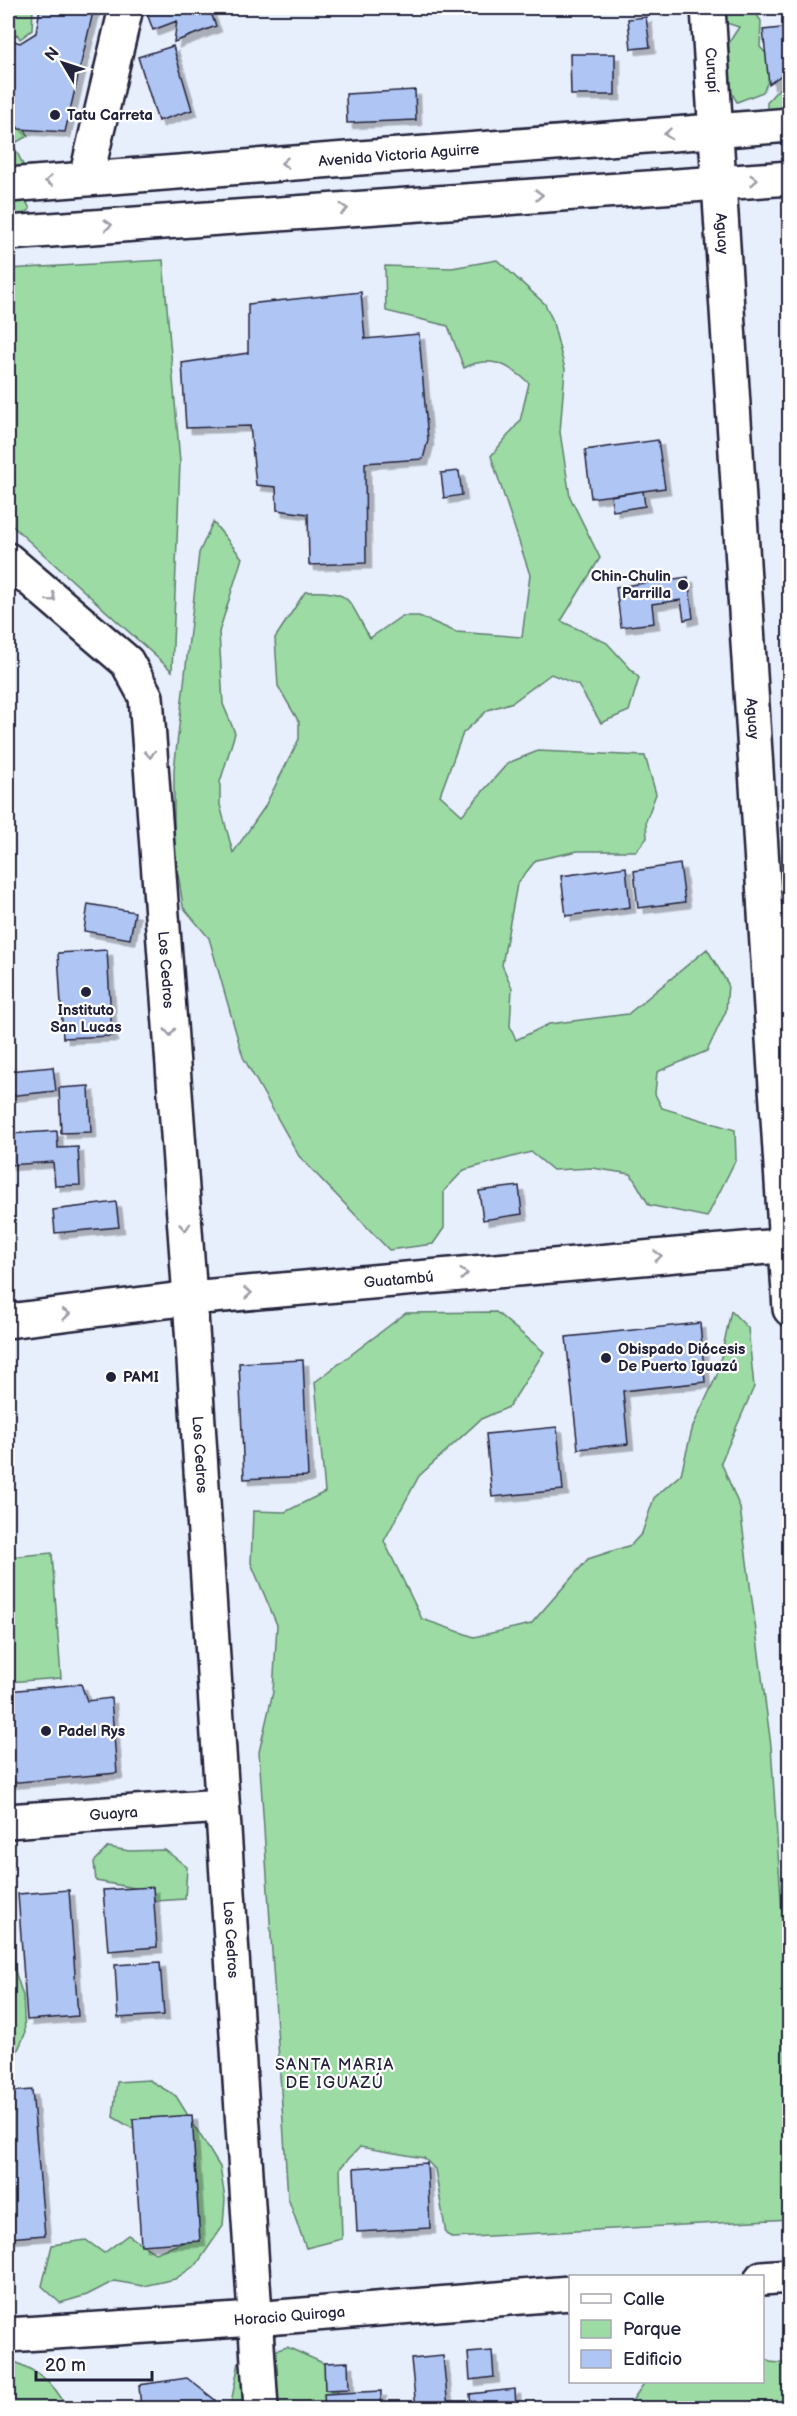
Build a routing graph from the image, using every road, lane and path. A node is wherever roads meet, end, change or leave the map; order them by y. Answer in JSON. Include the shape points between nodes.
{"nodes":[{"id":1,"x":126,"y":8,"type":"edge"},
{"id":2,"x":708,"y":8,"type":"edge"},
{"id":3,"x":789,"y":125,"type":"edge"},
{"id":4,"x":717,"y":130,"type":"junction"},
{"id":5,"x":86,"y":178,"type":"junction"},
{"id":6,"x":789,"y":178,"type":"edge"},
{"id":7,"x":720,"y":182,"type":"junction"},
{"id":8,"x":8,"y":185,"type":"edge"},
{"id":9,"x":8,"y":233,"type":"edge"},
{"id":10,"x":8,"y":561,"type":"edge"},
{"id":11,"x":787,"y":1245,"type":"edge"},
{"id":12,"x":190,"y":1298,"type":"junction"},
{"id":13,"x":789,"y":1309,"type":"edge"},
{"id":14,"x":8,"y":1321,"type":"edge"},
{"id":15,"x":221,"y":1806,"type":"junction"},
{"id":16,"x":8,"y":1821,"type":"edge"},
{"id":17,"x":789,"y":2276,"type":"edge"},
{"id":18,"x":764,"y":2278,"type":"edge"},
{"id":19,"x":569,"y":2293,"type":"edge"},
{"id":20,"x":254,"y":2319,"type":"junction"},
{"id":21,"x":8,"y":2335,"type":"edge"},
{"id":22,"x":261,"y":2409,"type":"edge"}],
"edges":[{"from":1,"to":5,"type":"street"},
{"from":2,"to":4,"type":"street","name":"Curupí"},
{"from":3,"to":4,"type":"street","name":"Avenida Victoria Aguirre"},
{"from":4,"to":5,"type":"street","name":"Avenida Victoria Aguirre","one_way":true},
{"from":4,"to":7,"type":"street","name":"Aguay"},
{"from":5,"to":8,"type":"street","name":"Avenida Victoria Aguirre","one_way":true},
{"from":7,"to":6,"type":"street","one_way":true},
{"from":9,"to":7,"type":"street","one_way":true},
{"from":7,"to":11,"type":"street","name":"Aguay"},
{"from":10,"to":12,"type":"street","name":"Los Cedros","one_way":true,"via":[[127,662],[146,697]]},
{"from":12,"to":11,"type":"street","name":"Guatambú","one_way":true},
{"from":11,"to":13,"type":"street","name":"Aguay"},
{"from":14,"to":12,"type":"street","name":"Guatambú","one_way":true},
{"from":12,"to":15,"type":"street","name":"Los Cedros"},
{"from":15,"to":16,"type":"street","name":"Guayra"},
{"from":15,"to":20,"type":"street","name":"Los Cedros"},
{"from":17,"to":18,"type":"street"},
{"from":19,"to":20,"type":"street","name":"Horacio Quiroga"},
{"from":20,"to":21,"type":"street","name":"Horacio Quiroga"},
{"from":20,"to":22,"type":"street","name":"Los Cedros"}]}
